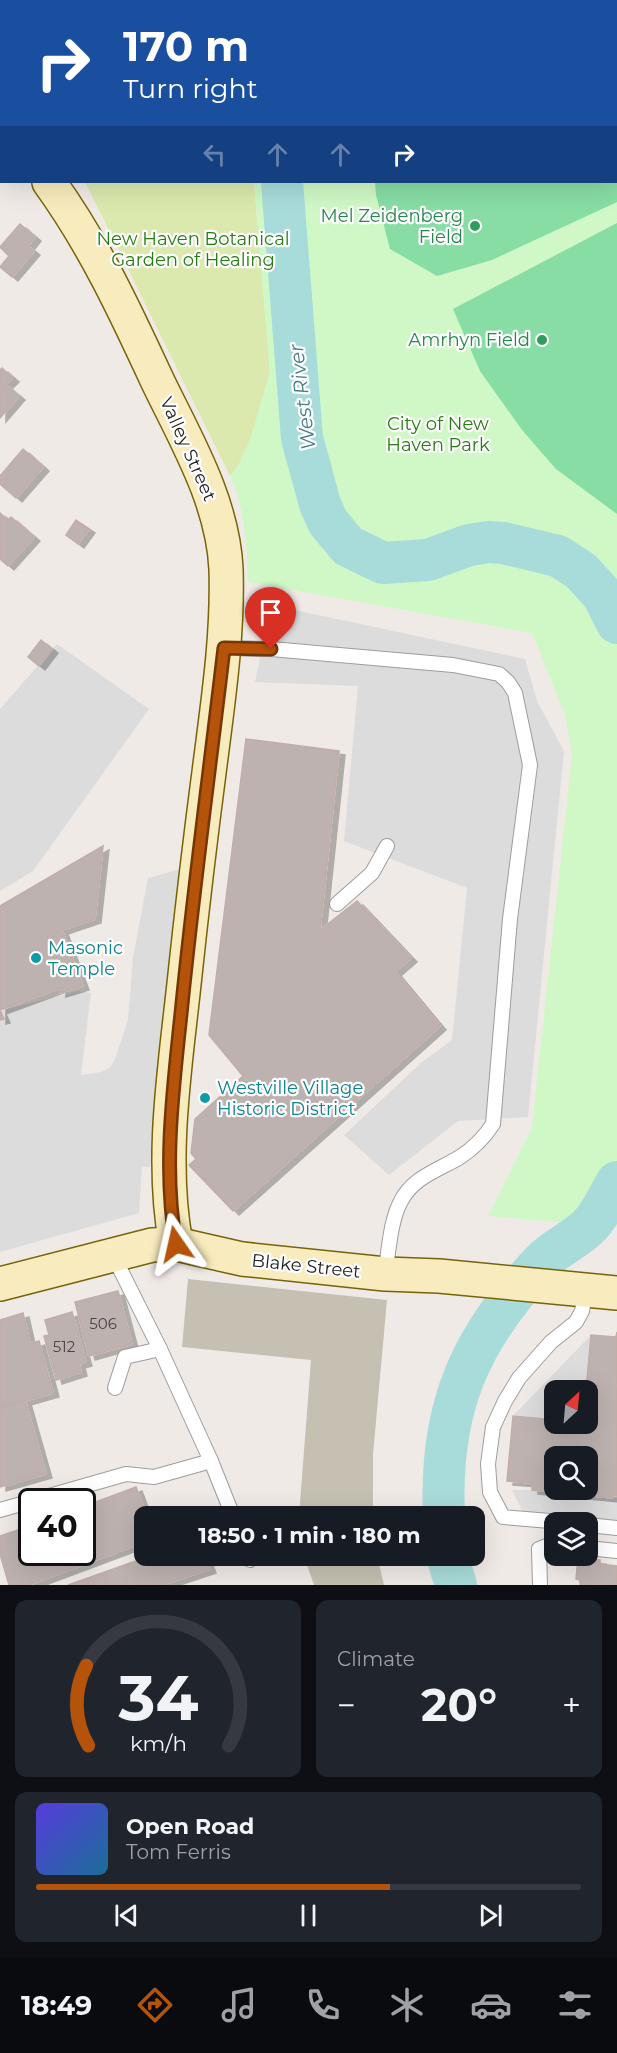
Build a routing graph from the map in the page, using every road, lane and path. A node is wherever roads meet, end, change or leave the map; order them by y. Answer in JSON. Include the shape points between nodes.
{"nodes":[{"id":1,"x":51,"y":183,"type":"edge"},
{"id":2,"x":224,"y":648,"type":"junction"},
{"id":3,"x":387,"y":846,"type":"dead end"},
{"id":4,"x":336,"y":904,"type":"dead end"},
{"id":5,"x":176,"y":1244,"type":"junction"},
{"id":6,"x":113,"y":1255,"type":"junction"},
{"id":7,"x":385,"y":1274,"type":"junction"},
{"id":8,"x":0,"y":1284,"type":"edge"},
{"id":9,"x":588,"y":1290,"type":"edge"},
{"id":10,"x":160,"y":1349,"type":"junction"},
{"id":11,"x":115,"y":1388,"type":"dead end"},
{"id":12,"x":211,"y":1461,"type":"junction"},
{"id":13,"x":229,"y":1506,"type":"edge"},
{"id":14,"x":0,"y":1510,"type":"edge"},
{"id":15,"x":544,"y":1520,"type":"edge"},
{"id":16,"x":598,"y":1526,"type":"edge"},
{"id":17,"x":617,"y":1528,"type":"edge"},
{"id":18,"x":544,"y":1547,"type":"edge"},
{"id":19,"x":598,"y":1549,"type":"edge"},
{"id":20,"x":617,"y":1551,"type":"edge"},
{"id":21,"x":540,"y":1585,"type":"edge"}],
"edges":[{"from":1,"to":2,"type":"street","name":"Valley Street","via":[[93,251],[128,319],[195,458],[215,510],[226,568]]},
{"from":2,"to":5,"type":"street","name":"Valley Street","via":[[177,1049],[169,1180]]},
{"from":2,"to":7,"type":"lane","via":[[471,668],[499,674],[515,693],[530,765],[510,919],[493,1124],[484,1138],[409,1188],[395,1217]]},
{"from":3,"to":4,"type":"lane","via":[[372,873]]},
{"from":5,"to":6,"type":"street","name":"Blake Street","via":[[152,1245]]},
{"from":5,"to":7,"type":"street","name":"Blake Street","via":[[242,1259]]},
{"from":6,"to":8,"type":"street","name":"Blake Street"},
{"from":6,"to":10,"type":"lane"},
{"from":7,"to":9,"type":"street","name":"Blake Street"},
{"from":9,"to":15,"type":"lane","via":[[576,1322],[551,1342],[519,1378],[493,1426],[488,1464],[490,1492],[503,1517]]},
{"from":10,"to":11,"type":"lane","via":[[125,1357]]},
{"from":10,"to":12,"type":"lane"},
{"from":12,"to":13,"type":"lane"},
{"from":12,"to":14,"type":"lane","via":[[154,1477],[126,1474]]},
{"from":16,"to":17,"type":"lane"},
{"from":18,"to":21,"type":"lane","via":[[539,1549]]},
{"from":19,"to":20,"type":"lane"}]}
